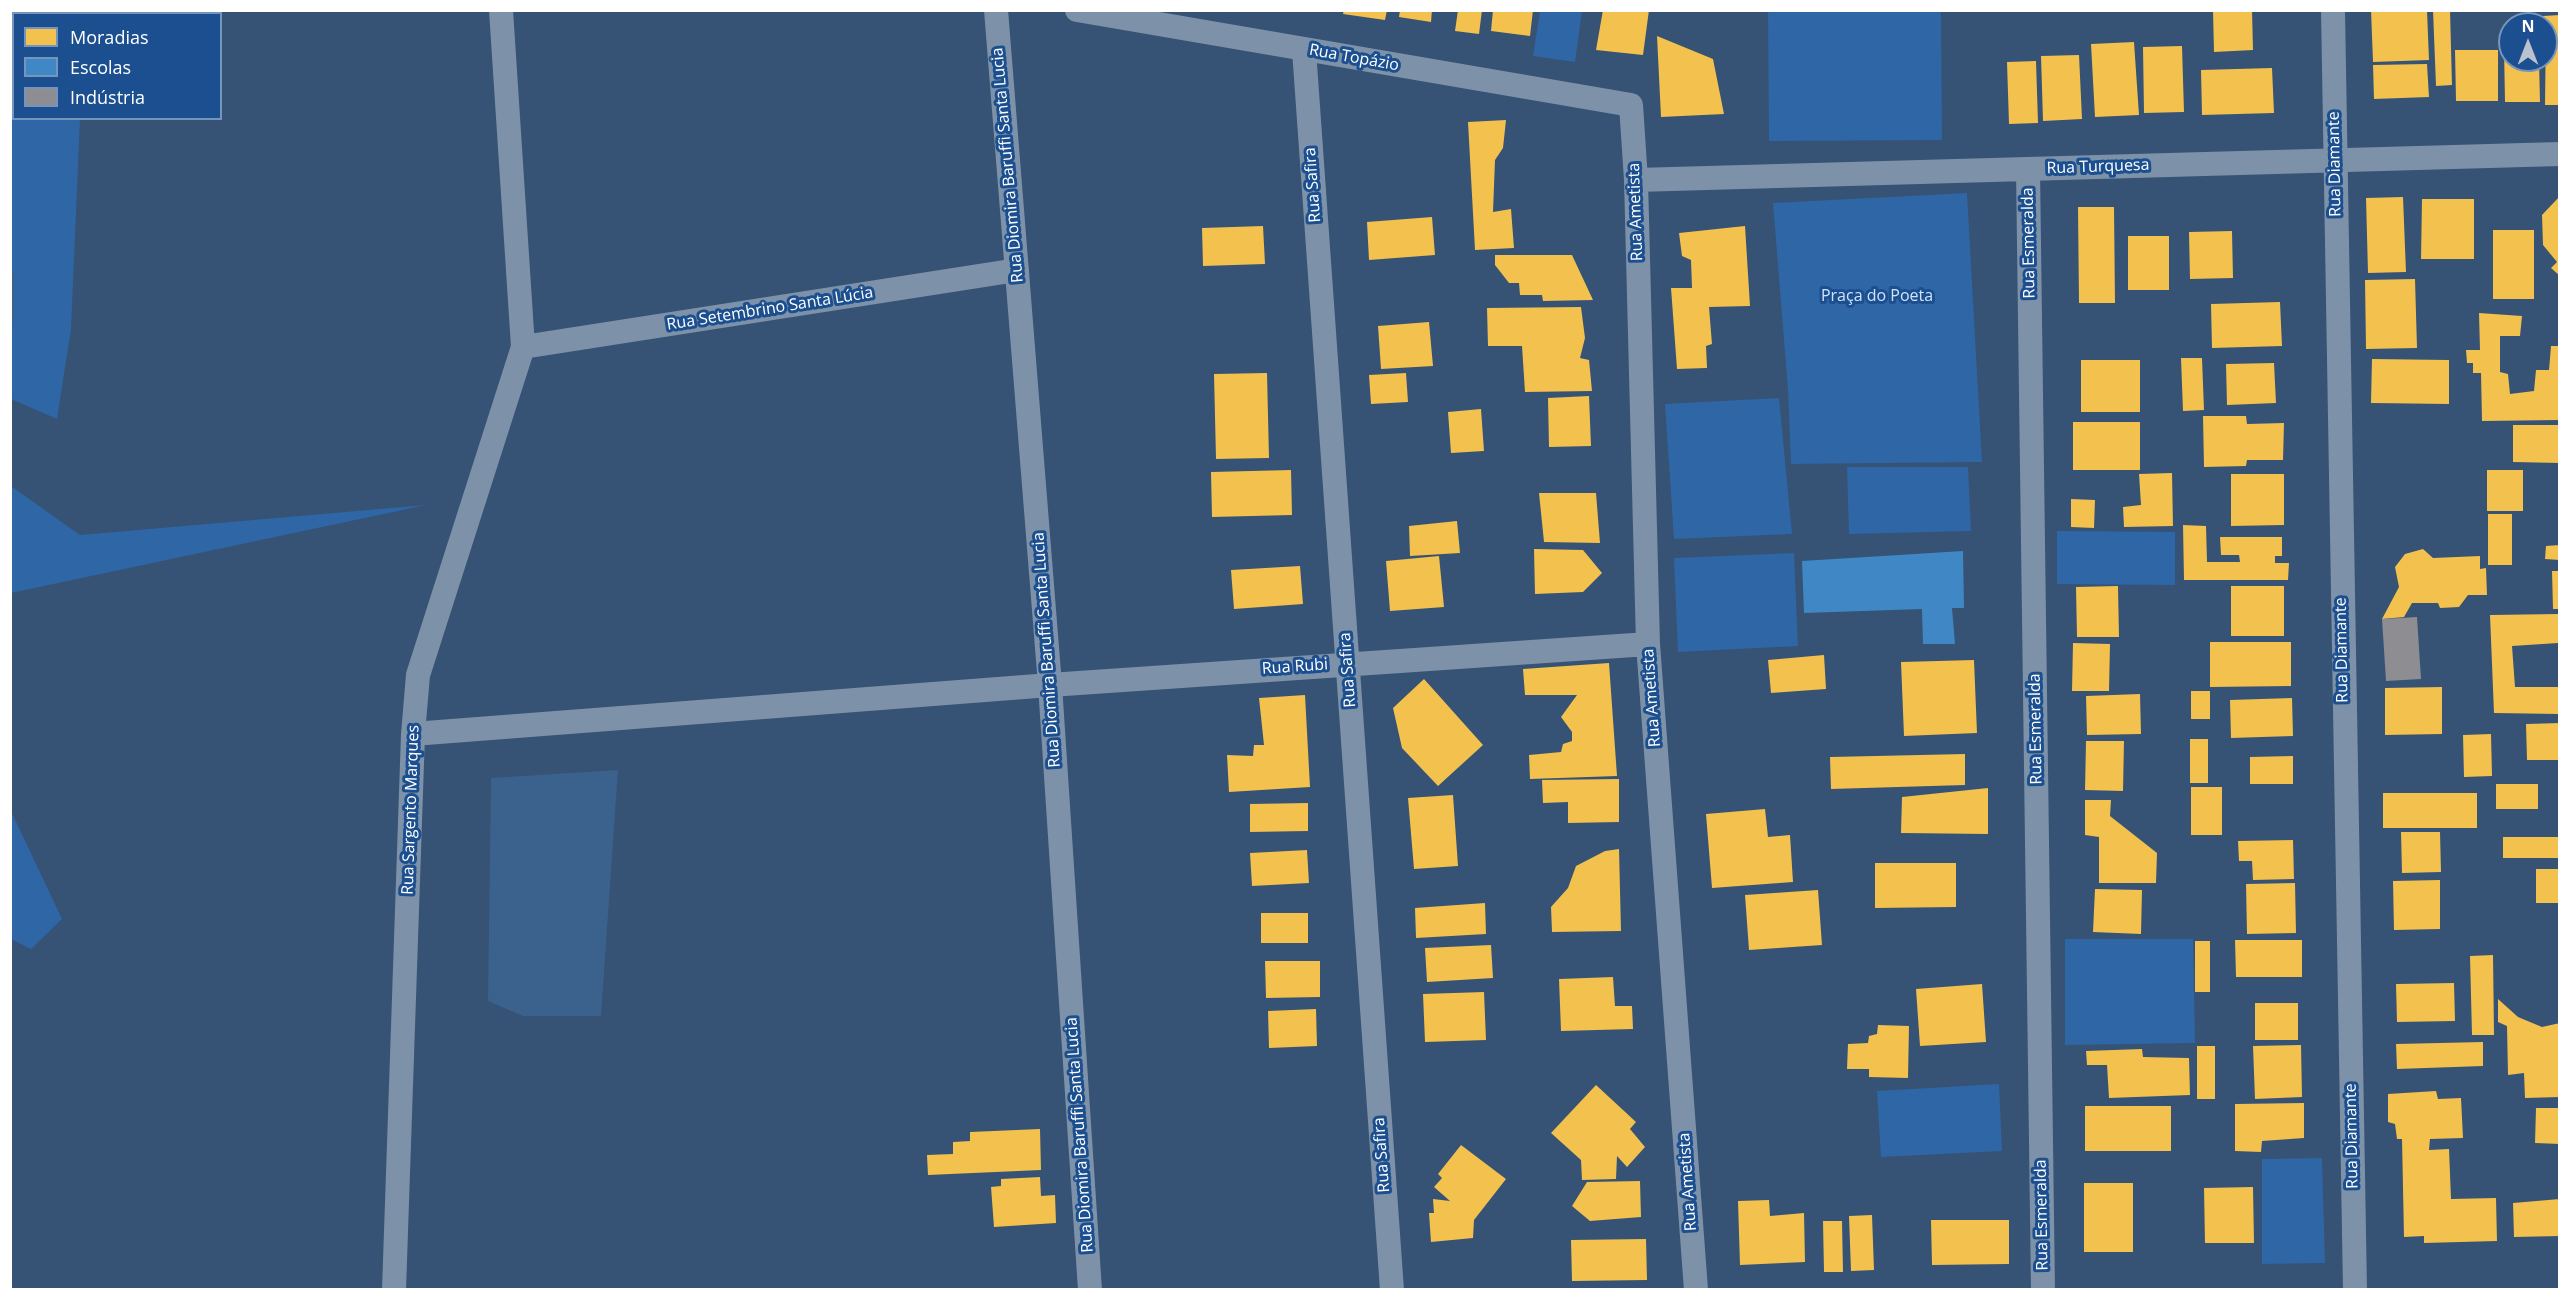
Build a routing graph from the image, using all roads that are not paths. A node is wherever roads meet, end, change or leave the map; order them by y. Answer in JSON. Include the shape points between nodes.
{"nodes":[{"id":1,"x":501,"y":10,"type":"edge"},
{"id":2,"x":996,"y":10,"type":"edge"},
{"id":3,"x":1077,"y":10,"type":"edge"},
{"id":4,"x":2332,"y":10,"type":"edge"},
{"id":5,"x":1304,"y":50,"type":"junction"},
{"id":6,"x":1631,"y":105,"type":"joint"},
{"id":7,"x":2559,"y":154,"type":"edge"},
{"id":8,"x":2334,"y":159,"type":"junction"},
{"id":9,"x":2028,"y":169,"type":"junction"},
{"id":10,"x":1636,"y":180,"type":"junction"},
{"id":11,"x":1017,"y":270,"type":"junction"},
{"id":12,"x":523,"y":347,"type":"junction"},
{"id":13,"x":1648,"y":644,"type":"junction"},
{"id":14,"x":1348,"y":663,"type":"junction"},
{"id":15,"x":1050,"y":685,"type":"junction"},
{"id":16,"x":413,"y":734,"type":"junction"},
{"id":17,"x":394,"y":1290,"type":"edge"},
{"id":18,"x":1090,"y":1290,"type":"edge"},
{"id":19,"x":1392,"y":1290,"type":"edge"},
{"id":20,"x":1696,"y":1290,"type":"edge"},
{"id":21,"x":2043,"y":1290,"type":"edge"},
{"id":22,"x":2355,"y":1290,"type":"edge"}],
"edges":[{"from":1,"to":12,"type":"street"},
{"from":2,"to":11,"type":"street","name":"Rua Diomira Baruffi Santa Lucia"},
{"from":3,"to":5,"type":"street","name":"Rua Topázio"},
{"from":4,"to":8,"type":"street","name":"Rua Diamante"},
{"from":5,"to":6,"type":"street","name":"Rua Topázio"},
{"from":5,"to":14,"type":"street","name":"Rua Safira"},
{"from":6,"to":10,"type":"street","name":"Rua Ametista"},
{"from":7,"to":8,"type":"street","name":"Rua Turquesa"},
{"from":8,"to":9,"type":"street","name":"Rua Turquesa"},
{"from":8,"to":22,"type":"street","name":"Rua Diamante"},
{"from":9,"to":10,"type":"street","name":"Rua Turquesa"},
{"from":9,"to":21,"type":"street","name":"Rua Esmeralda"},
{"from":10,"to":13,"type":"street","name":"Rua Ametista"},
{"from":11,"to":12,"type":"street","name":"Rua Setembrino Santa Lúcia"},
{"from":11,"to":15,"type":"street","name":"Rua Diomira Baruffi Santa Lucia"},
{"from":12,"to":16,"type":"street","name":"Rua Sargento Marques","via":[[418,675]]},
{"from":13,"to":14,"type":"street","name":"Rua Rubi"},
{"from":13,"to":20,"type":"street","name":"Rua Ametista"},
{"from":14,"to":15,"type":"street","name":"Rua Rubi"},
{"from":14,"to":19,"type":"street","name":"Rua Safira"},
{"from":15,"to":16,"type":"street","name":"Rua Rubi"},
{"from":15,"to":18,"type":"street","name":"Rua Diomira Baruffi Santa Lucia"},
{"from":16,"to":17,"type":"street","name":"Rua Sargento Marques"}]}
